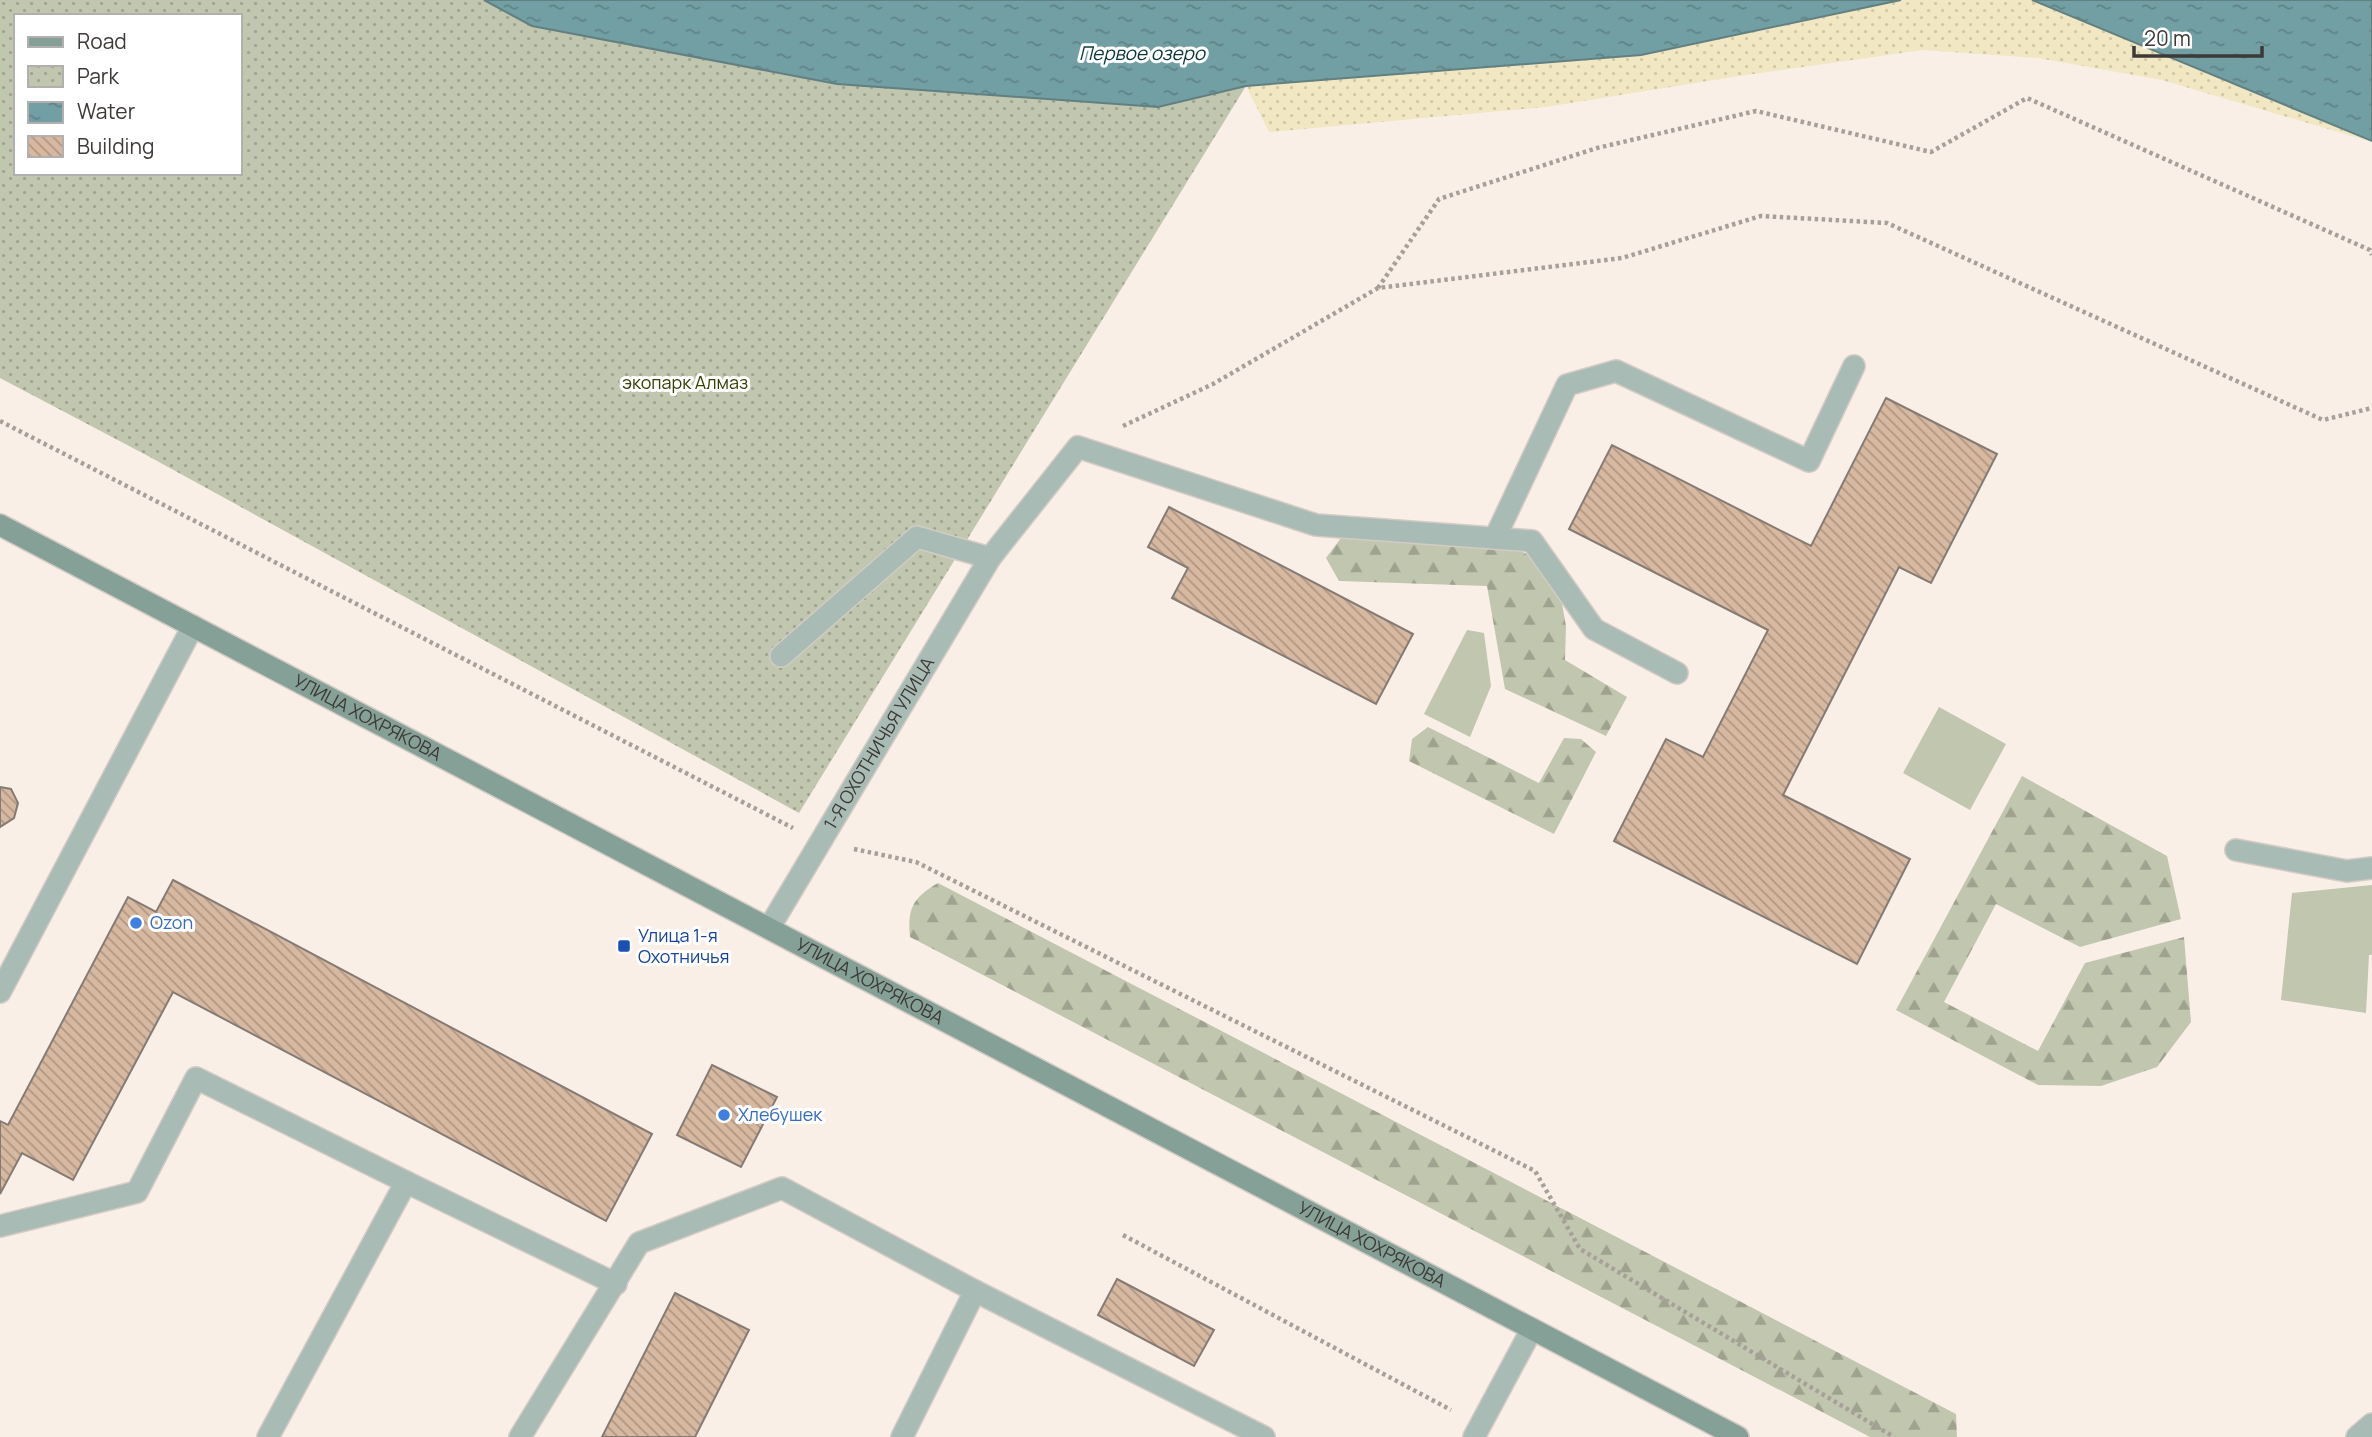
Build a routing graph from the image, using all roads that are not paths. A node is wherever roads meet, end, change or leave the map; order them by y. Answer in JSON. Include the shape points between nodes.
{"nodes":[{"id":1,"x":1854,"y":366,"type":"dead end"},
{"id":2,"x":0,"y":524,"type":"edge"},
{"id":3,"x":1495,"y":538,"type":"junction"},
{"id":4,"x":990,"y":558,"type":"junction"},
{"id":5,"x":193,"y":626,"type":"junction"},
{"id":6,"x":781,"y":656,"type":"dead end"},
{"id":7,"x":1677,"y":673,"type":"dead end"},
{"id":8,"x":2236,"y":850,"type":"dead end"},
{"id":9,"x":2372,"y":868,"type":"edge"},
{"id":10,"x":769,"y":928,"type":"junction"},
{"id":11,"x":0,"y":992,"type":"edge"},
{"id":12,"x":406,"y":1182,"type":"junction"},
{"id":13,"x":0,"y":1226,"type":"edge"},
{"id":14,"x":616,"y":1284,"type":"junction"},
{"id":15,"x":975,"y":1291,"type":"junction"},
{"id":16,"x":1532,"y":1329,"type":"junction"},
{"id":17,"x":2372,"y":1424,"type":"edge"},
{"id":18,"x":1478,"y":1431,"type":"edge"},
{"id":19,"x":1260,"y":1436,"type":"edge"},
{"id":20,"x":268,"y":1437,"type":"edge"},
{"id":21,"x":520,"y":1437,"type":"edge"},
{"id":22,"x":902,"y":1437,"type":"edge"},
{"id":23,"x":1738,"y":1437,"type":"edge"},
{"id":24,"x":2357,"y":1437,"type":"edge"}],
"edges":[{"from":1,"to":3,"type":"street","via":[[1809,461],[1616,371],[1567,385]]},
{"from":2,"to":5,"type":"main road","name":"УЛИЦА ХОХРЯКОВА"},
{"from":3,"to":4,"type":"street","name":"1-Я ОХОТНИЧЬЯ УЛИЦА","via":[[1316,525],[1078,447]]},
{"from":3,"to":7,"type":"street","via":[[1532,541],[1594,629]]},
{"from":4,"to":6,"type":"street","via":[[917,537]]},
{"from":4,"to":10,"type":"street","name":"1-Я ОХОТНИЧЬЯ УЛИЦА"},
{"from":5,"to":10,"type":"main road","name":"УЛИЦА ХОХРЯКОВА"},
{"from":5,"to":11,"type":"street"},
{"from":8,"to":9,"type":"street","via":[[2347,871]]},
{"from":10,"to":16,"type":"main road","name":"УЛИЦА ХОХРЯКОВА"},
{"from":12,"to":13,"type":"street","via":[[197,1078],[137,1192]]},
{"from":12,"to":14,"type":"street"},
{"from":12,"to":20,"type":"street"},
{"from":14,"to":15,"type":"street","via":[[639,1243],[782,1188]]},
{"from":14,"to":21,"type":"street"},
{"from":15,"to":19,"type":"street"},
{"from":15,"to":22,"type":"street"},
{"from":16,"to":18,"type":"street"},
{"from":16,"to":23,"type":"main road","name":"УЛИЦА ХОХРЯКОВА"},
{"from":17,"to":24,"type":"street"}]}
